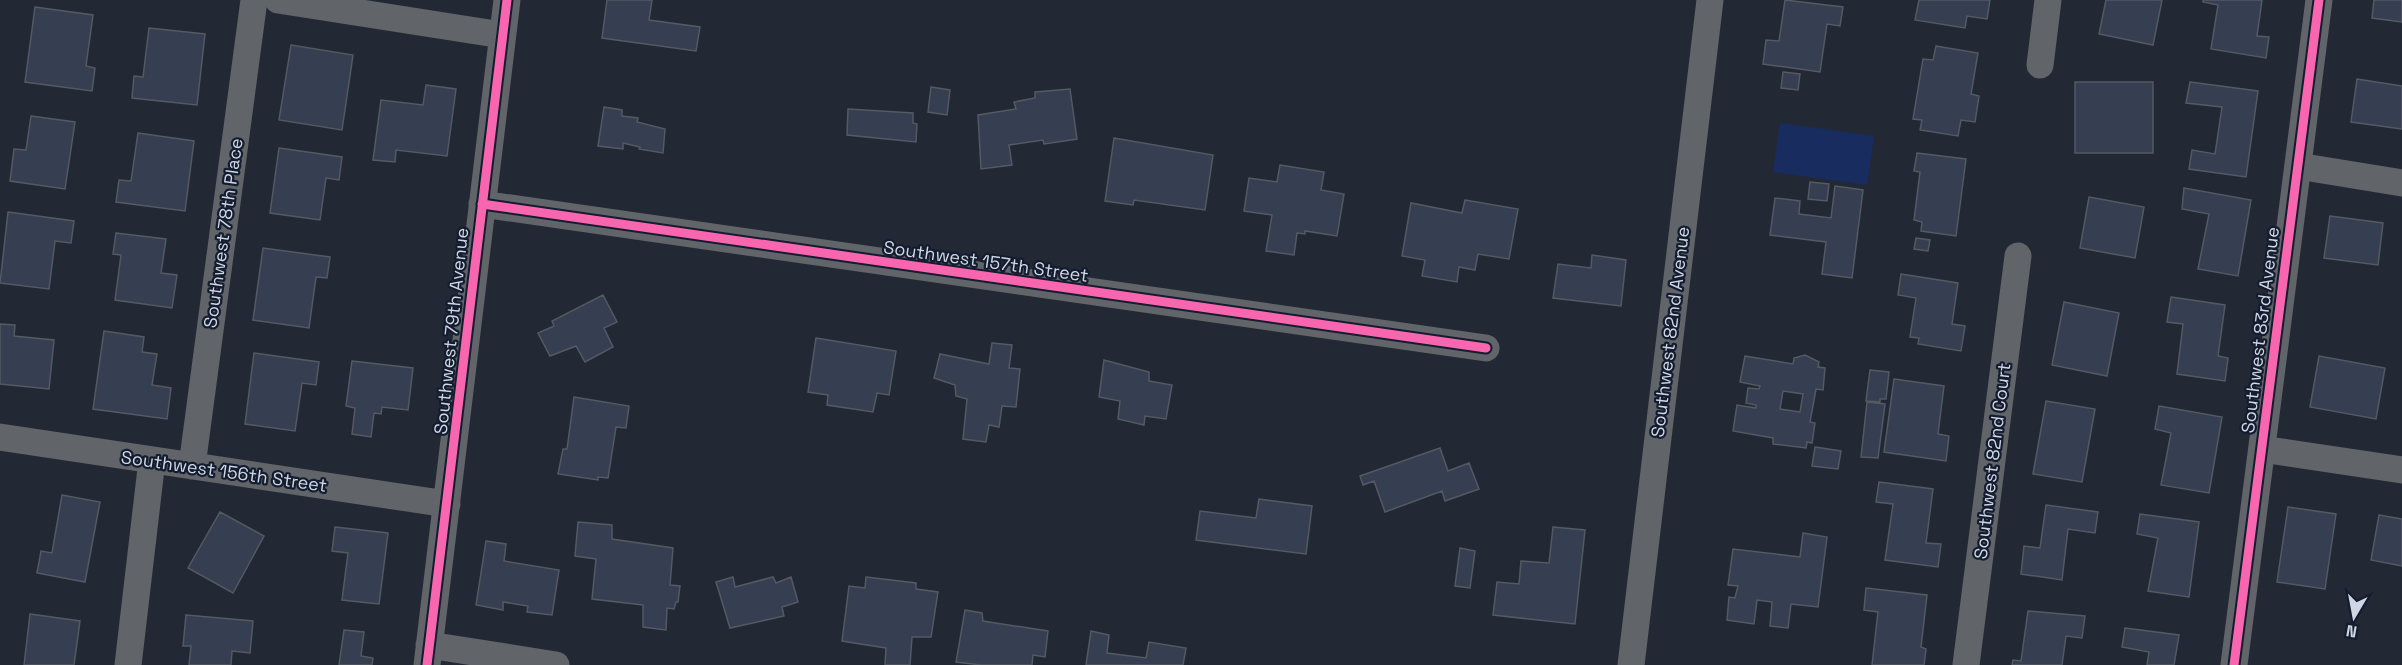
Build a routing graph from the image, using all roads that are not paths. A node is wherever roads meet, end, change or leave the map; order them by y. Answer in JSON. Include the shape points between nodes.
{"nodes":[{"id":1,"x":254,"y":0,"type":"edge"},
{"id":2,"x":279,"y":0,"type":"edge"},
{"id":3,"x":507,"y":0,"type":"edge"},
{"id":4,"x":1710,"y":0,"type":"edge"},
{"id":5,"x":2049,"y":0,"type":"edge"},
{"id":6,"x":2319,"y":0,"type":"edge"},
{"id":7,"x":502,"y":35,"type":"junction"},
{"id":8,"x":2040,"y":64,"type":"dead end"},
{"id":9,"x":2298,"y":166,"type":"junction"},
{"id":10,"x":2402,"y":183,"type":"edge"},
{"id":11,"x":482,"y":204,"type":"junction"},
{"id":12,"x":2018,"y":256,"type":"dead end"},
{"id":13,"x":1486,"y":348,"type":"dead end"},
{"id":14,"x":0,"y":437,"type":"edge"},
{"id":15,"x":2262,"y":449,"type":"junction"},
{"id":16,"x":152,"y":460,"type":"junction"},
{"id":17,"x":192,"y":466,"type":"junction"},
{"id":18,"x":2402,"y":470,"type":"edge"},
{"id":19,"x":447,"y":504,"type":"junction"},
{"id":20,"x":428,"y":655,"type":"edge"},
{"id":21,"x":128,"y":665,"type":"edge"},
{"id":22,"x":556,"y":665,"type":"edge"},
{"id":23,"x":1631,"y":665,"type":"edge"},
{"id":24,"x":1966,"y":665,"type":"edge"},
{"id":25,"x":2234,"y":665,"type":"edge"}],
"edges":[{"from":1,"to":17,"type":"street","name":"Southwest 78th Place"},
{"from":2,"to":7,"type":"street"},
{"from":3,"to":7,"type":"street","name":"Southwest 79th Avenue"},
{"from":4,"to":23,"type":"street","name":"Southwest 82nd Avenue"},
{"from":5,"to":8,"type":"street"},
{"from":6,"to":9,"type":"street","name":"Southwest 83rd Avenue"},
{"from":7,"to":11,"type":"street","name":"Southwest 79th Avenue"},
{"from":9,"to":10,"type":"street"},
{"from":9,"to":15,"type":"street","name":"Southwest 83rd Avenue"},
{"from":11,"to":13,"type":"street","name":"Southwest 157th Street"},
{"from":11,"to":19,"type":"street","name":"Southwest 79th Avenue"},
{"from":12,"to":24,"type":"street","name":"Southwest 82nd Court"},
{"from":14,"to":16,"type":"street","name":"Southwest 156th Street"},
{"from":15,"to":18,"type":"street"},
{"from":15,"to":25,"type":"street","name":"Southwest 83rd Avenue"},
{"from":16,"to":17,"type":"street","name":"Southwest 156th Street"},
{"from":16,"to":21,"type":"street"},
{"from":17,"to":19,"type":"street","name":"Southwest 156th Street"},
{"from":19,"to":20,"type":"street","name":"Southwest 79th Avenue"},
{"from":20,"to":22,"type":"street"}]}
